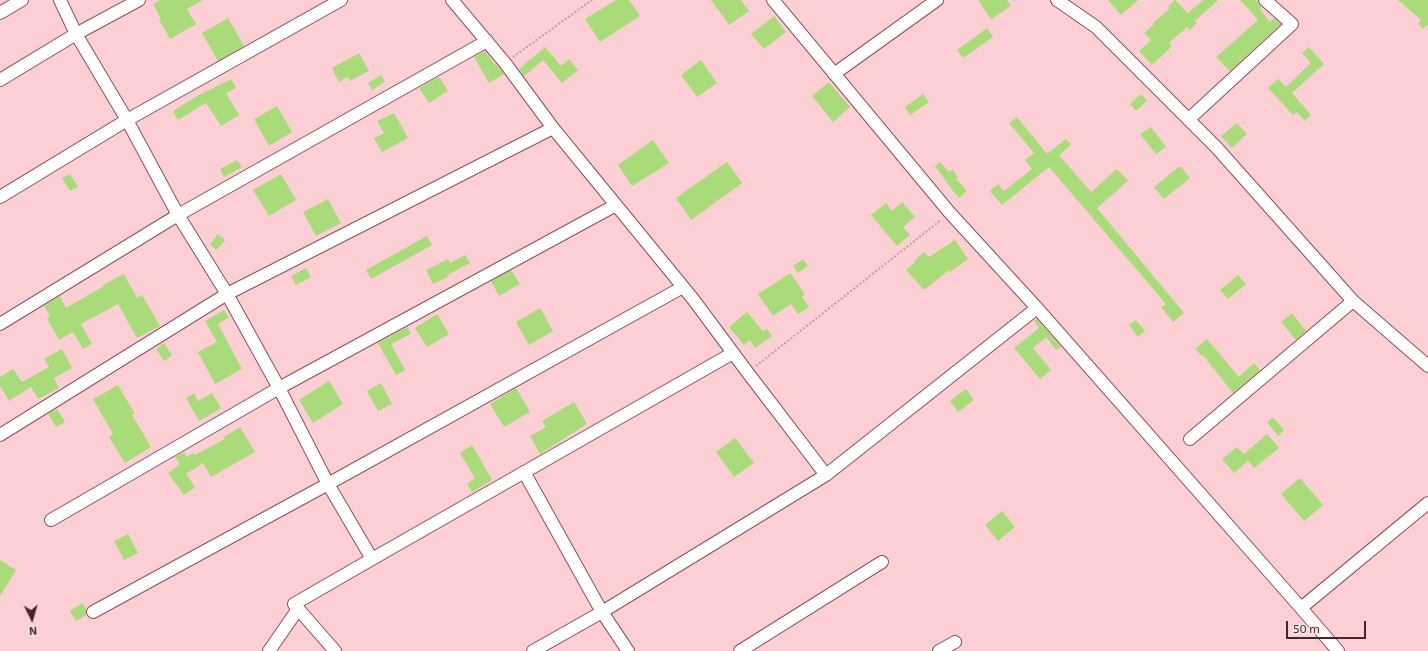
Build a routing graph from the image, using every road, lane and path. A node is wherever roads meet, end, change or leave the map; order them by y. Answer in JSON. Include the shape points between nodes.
{"nodes":[{"id":1,"x":22,"y":0,"type":"edge"},
{"id":2,"x":60,"y":0,"type":"edge"},
{"id":3,"x":140,"y":0,"type":"edge"},
{"id":4,"x":341,"y":0,"type":"edge"},
{"id":5,"x":452,"y":0,"type":"edge"},
{"id":6,"x":592,"y":0,"type":"edge"},
{"id":7,"x":773,"y":0,"type":"edge"},
{"id":8,"x":937,"y":0,"type":"edge"},
{"id":9,"x":1057,"y":0,"type":"edge"},
{"id":10,"x":1265,"y":0,"type":"edge"},
{"id":11,"x":0,"y":14,"type":"edge"},
{"id":12,"x":76,"y":34,"type":"junction"},
{"id":13,"x":487,"y":40,"type":"junction"},
{"id":14,"x":505,"y":63,"type":"junction"},
{"id":15,"x":834,"y":74,"type":"junction"},
{"id":16,"x":0,"y":80,"type":"edge"},
{"id":17,"x":1189,"y":119,"type":"junction"},
{"id":18,"x":127,"y":120,"type":"junction"},
{"id":19,"x":553,"y":128,"type":"junction"},
{"id":20,"x":0,"y":197,"type":"edge"},
{"id":21,"x":616,"y":205,"type":"junction"},
{"id":22,"x":950,"y":213,"type":"junction"},
{"id":23,"x":178,"y":215,"type":"junction"},
{"id":24,"x":683,"y":287,"type":"junction"},
{"id":25,"x":227,"y":294,"type":"junction"},
{"id":26,"x":1353,"y":301,"type":"junction"},
{"id":27,"x":1037,"y":308,"type":"junction"},
{"id":28,"x":0,"y":324,"type":"edge"},
{"id":29,"x":733,"y":353,"type":"junction"},
{"id":30,"x":1428,"y":366,"type":"edge"},
{"id":31,"x":748,"y":373,"type":"junction"},
{"id":32,"x":279,"y":388,"type":"junction"},
{"id":33,"x":0,"y":435,"type":"edge"},
{"id":34,"x":1190,"y":439,"type":"dead end"},
{"id":35,"x":524,"y":472,"type":"junction"},
{"id":36,"x":826,"y":474,"type":"junction"},
{"id":37,"x":328,"y":484,"type":"junction"},
{"id":38,"x":1428,"y":503,"type":"edge"},
{"id":39,"x":51,"y":520,"type":"dead end"},
{"id":40,"x":372,"y":559,"type":"junction"},
{"id":41,"x":882,"y":562,"type":"dead end"},
{"id":42,"x":1302,"y":608,"type":"junction"},
{"id":43,"x":298,"y":610,"type":"junction"},
{"id":44,"x":93,"y":612,"type":"dead end"},
{"id":45,"x":602,"y":612,"type":"junction"},
{"id":46,"x":955,"y":642,"type":"dead end"},
{"id":47,"x":747,"y":649,"type":"edge"},
{"id":48,"x":269,"y":651,"type":"edge"},
{"id":49,"x":335,"y":651,"type":"edge"},
{"id":50,"x":533,"y":651,"type":"edge"},
{"id":51,"x":628,"y":651,"type":"edge"},
{"id":52,"x":939,"y":651,"type":"edge"},
{"id":53,"x":1338,"y":651,"type":"edge"}],
"edges":[{"from":1,"to":11,"type":"street"},
{"from":2,"to":12,"type":"street"},
{"from":3,"to":12,"type":"street"},
{"from":4,"to":18,"type":"street"},
{"from":5,"to":13,"type":"street"},
{"from":6,"to":14,"type":"path"},
{"from":7,"to":15,"type":"street"},
{"from":8,"to":15,"type":"street"},
{"from":9,"to":17,"type":"street","via":[[1096,27]]},
{"from":10,"to":17,"type":"street","via":[[1292,24]]},
{"from":12,"to":16,"type":"street"},
{"from":12,"to":18,"type":"street"},
{"from":13,"to":14,"type":"street"},
{"from":13,"to":23,"type":"street"},
{"from":14,"to":19,"type":"street"},
{"from":15,"to":22,"type":"street"},
{"from":17,"to":26,"type":"street"},
{"from":18,"to":20,"type":"street"},
{"from":18,"to":23,"type":"street"},
{"from":19,"to":21,"type":"street"},
{"from":19,"to":25,"type":"street"},
{"from":21,"to":24,"type":"street"},
{"from":21,"to":32,"type":"street"},
{"from":22,"to":27,"type":"street"},
{"from":22,"to":31,"type":"path"},
{"from":23,"to":25,"type":"street"},
{"from":23,"to":28,"type":"street"},
{"from":24,"to":29,"type":"street"},
{"from":24,"to":37,"type":"street"},
{"from":25,"to":32,"type":"street"},
{"from":25,"to":33,"type":"street"},
{"from":26,"to":30,"type":"street"},
{"from":26,"to":34,"type":"street"},
{"from":27,"to":36,"type":"street"},
{"from":27,"to":42,"type":"street"},
{"from":29,"to":31,"type":"street"},
{"from":29,"to":35,"type":"street"},
{"from":31,"to":36,"type":"street"},
{"from":32,"to":37,"type":"street"},
{"from":32,"to":39,"type":"street"},
{"from":35,"to":40,"type":"street"},
{"from":35,"to":45,"type":"street"},
{"from":36,"to":45,"type":"street"},
{"from":37,"to":40,"type":"street"},
{"from":37,"to":44,"type":"street"},
{"from":38,"to":42,"type":"street"},
{"from":40,"to":43,"type":"street","via":[[294,604]]},
{"from":41,"to":47,"type":"street"},
{"from":42,"to":53,"type":"street"},
{"from":43,"to":48,"type":"street"},
{"from":43,"to":49,"type":"street"},
{"from":45,"to":50,"type":"street"},
{"from":45,"to":51,"type":"street"},
{"from":46,"to":52,"type":"street"}]}
